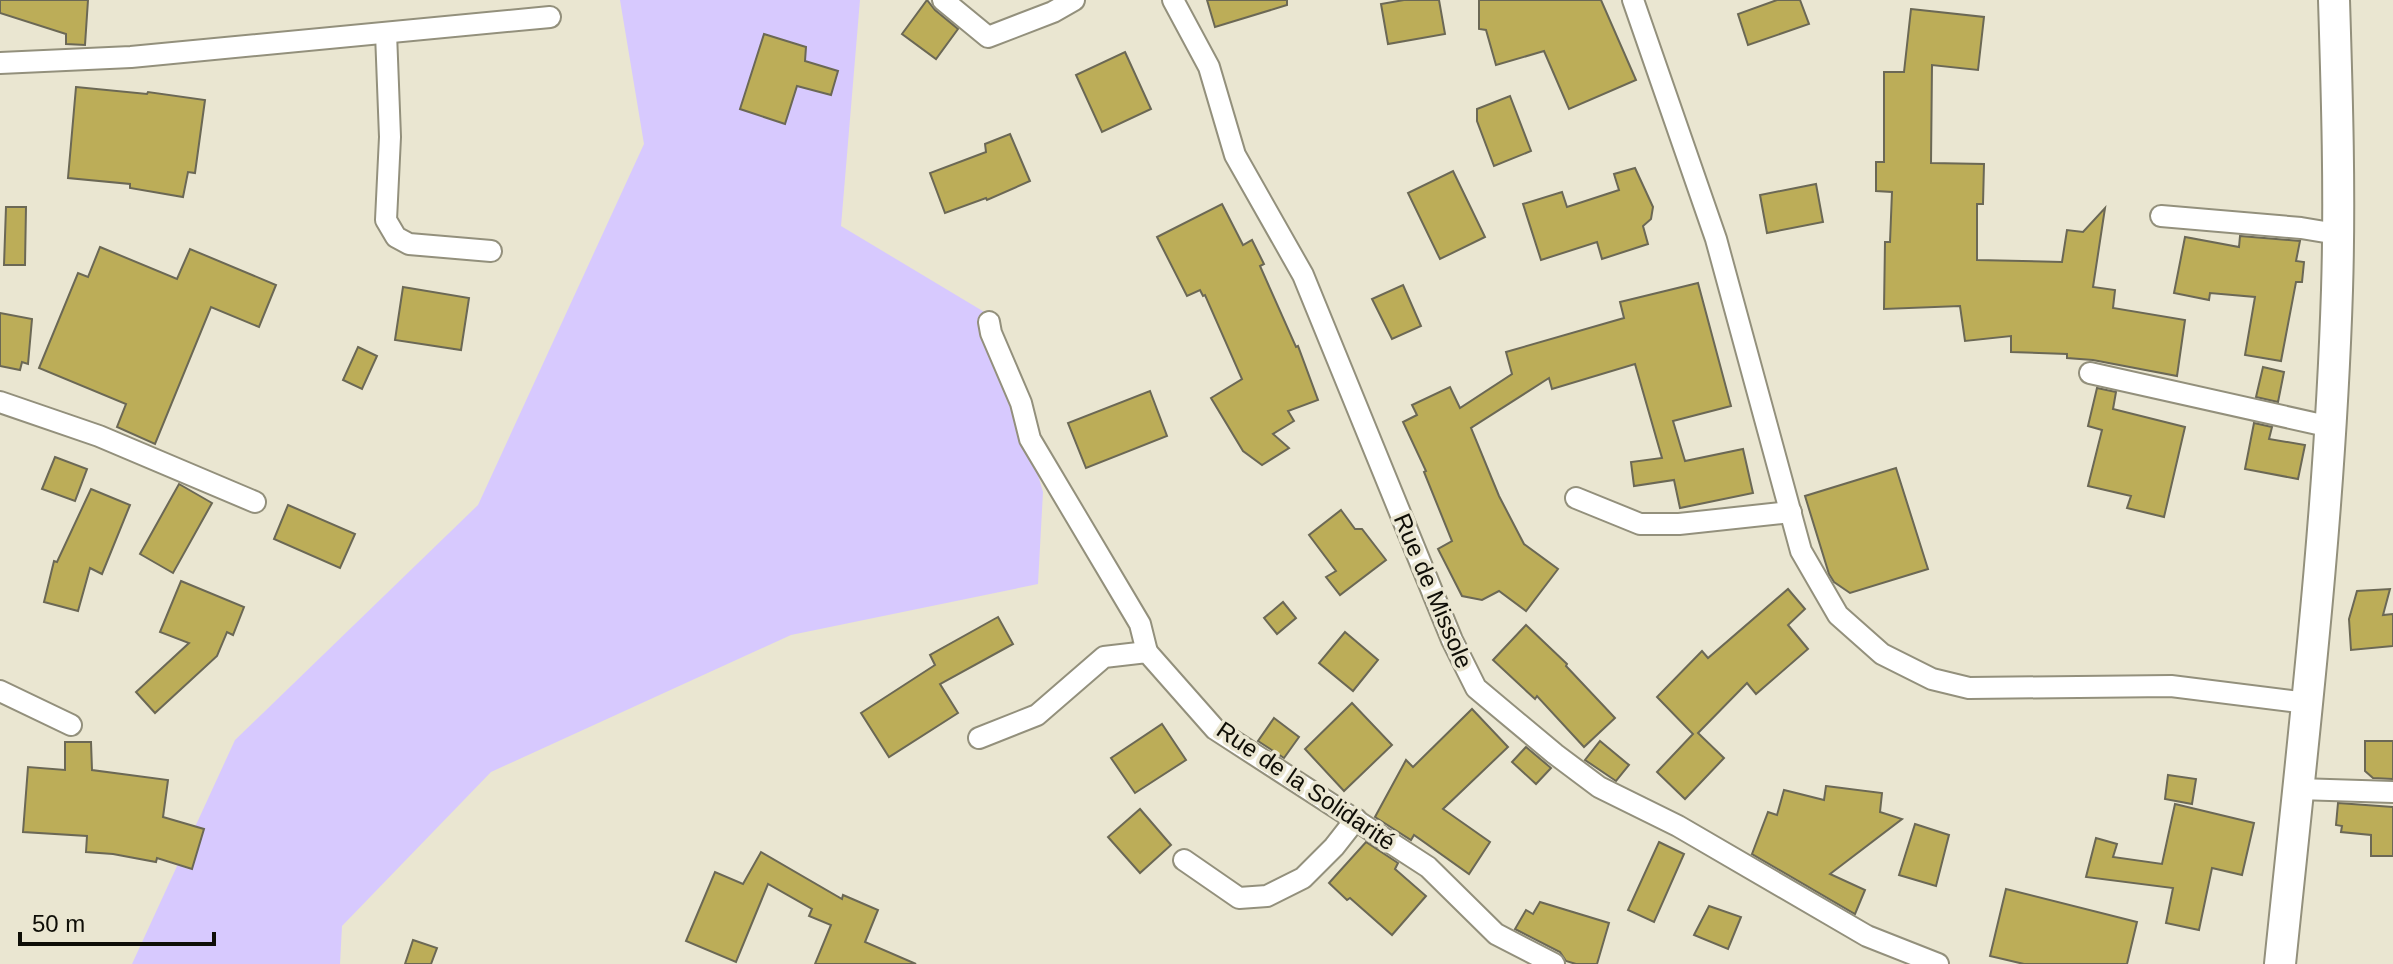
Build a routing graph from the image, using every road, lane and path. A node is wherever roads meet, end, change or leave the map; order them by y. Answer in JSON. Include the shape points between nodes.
{"nodes":[{"id":1,"x":943,"y":0,"type":"edge"},
{"id":2,"x":1074,"y":0,"type":"edge"},
{"id":3,"x":1173,"y":0,"type":"edge"},
{"id":4,"x":1633,"y":0,"type":"edge"},
{"id":5,"x":2334,"y":0,"type":"edge"},
{"id":6,"x":550,"y":17,"type":"dead end"},
{"id":7,"x":386,"y":33,"type":"junction"},
{"id":8,"x":0,"y":63,"type":"edge"},
{"id":9,"x":2161,"y":216,"type":"dead end"},
{"id":10,"x":2337,"y":234,"type":"junction"},
{"id":11,"x":491,"y":251,"type":"dead end"},
{"id":12,"x":989,"y":322,"type":"dead end"},
{"id":13,"x":2090,"y":373,"type":"dead end"},
{"id":14,"x":0,"y":402,"type":"edge"},
{"id":15,"x":2331,"y":427,"type":"junction"},
{"id":16,"x":1576,"y":498,"type":"dead end"},
{"id":17,"x":255,"y":502,"type":"dead end"},
{"id":18,"x":1791,"y":512,"type":"junction"},
{"id":19,"x":1147,"y":652,"type":"junction"},
{"id":20,"x":0,"y":691,"type":"edge"},
{"id":21,"x":2307,"y":703,"type":"junction"},
{"id":22,"x":71,"y":725,"type":"dead end"},
{"id":23,"x":979,"y":738,"type":"dead end"},
{"id":24,"x":2298,"y":789,"type":"junction"},
{"id":25,"x":2393,"y":792,"type":"edge"},
{"id":26,"x":1356,"y":819,"type":"junction"},
{"id":27,"x":1184,"y":860,"type":"dead end"},
{"id":28,"x":1554,"y":964,"type":"edge"},
{"id":29,"x":1938,"y":964,"type":"edge"},
{"id":30,"x":2280,"y":964,"type":"edge"}],
"edges":[{"from":1,"to":2,"type":"street","via":[[988,37]]},
{"from":3,"to":29,"type":"street","name":"Rue de Missole","via":[[1209,67],[1235,155],[1303,275],[1476,688],[1599,787],[1678,826],[1867,936]]},
{"from":4,"to":18,"type":"street","via":[[1716,239]]},
{"from":5,"to":10,"type":"street"},
{"from":6,"to":7,"type":"street"},
{"from":7,"to":8,"type":"street","via":[[131,57]]},
{"from":7,"to":11,"type":"street","via":[[386,220],[396,237],[409,244]]},
{"from":9,"to":10,"type":"street"},
{"from":10,"to":15,"type":"street"},
{"from":12,"to":19,"type":"street","via":[[1030,439],[1140,624]]},
{"from":13,"to":15,"type":"street"},
{"from":14,"to":17,"type":"street","via":[[99,436]]},
{"from":15,"to":21,"type":"street"},
{"from":16,"to":18,"type":"street","via":[[1640,524]]},
{"from":18,"to":21,"type":"street","via":[[1801,551],[1838,615],[1882,654],[1932,679],[1969,688],[2171,686]]},
{"from":19,"to":23,"type":"street","via":[[1104,657],[1037,715]]},
{"from":19,"to":26,"type":"street","name":"Rue de la Solidarité","via":[[1215,729]]},
{"from":20,"to":22,"type":"street"},
{"from":21,"to":24,"type":"street"},
{"from":24,"to":25,"type":"street"},
{"from":24,"to":30,"type":"street"},
{"from":26,"to":27,"type":"street","via":[[1303,878],[1267,896],[1239,898]]},
{"from":26,"to":28,"type":"street","name":"Rue de la Solidarité","via":[[1428,867],[1496,934]]}]}
